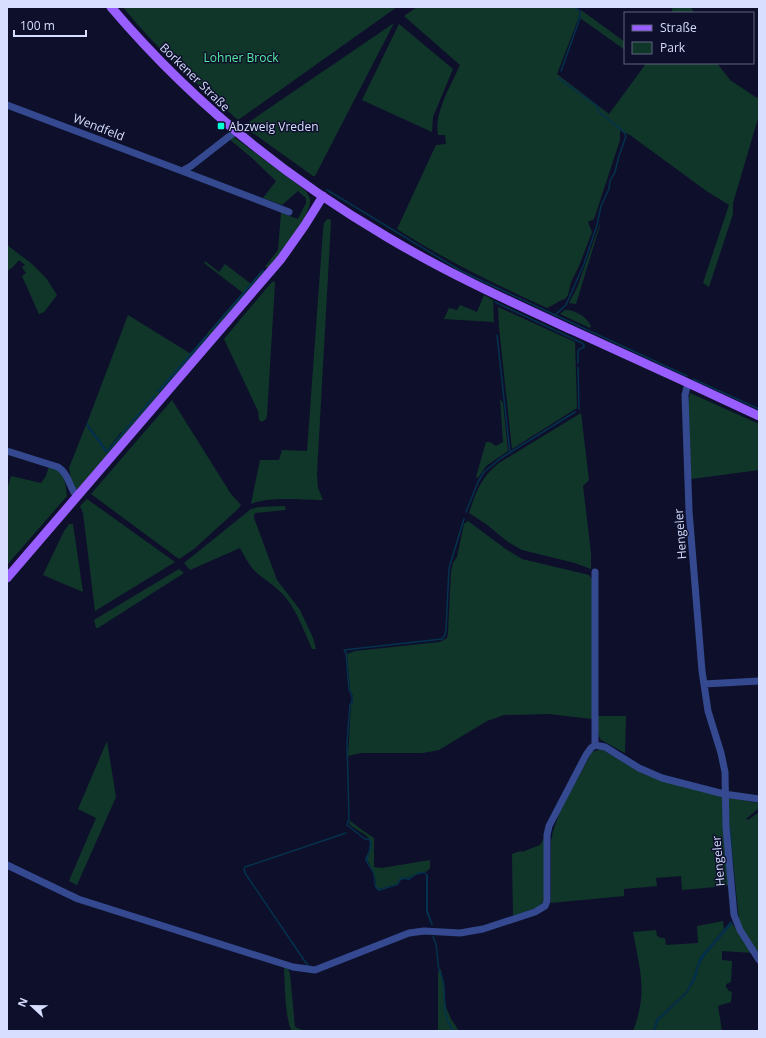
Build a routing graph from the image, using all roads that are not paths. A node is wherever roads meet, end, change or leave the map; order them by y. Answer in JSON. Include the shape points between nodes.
{"nodes":[{"id":1,"x":111,"y":7,"type":"edge"},
{"id":2,"x":7,"y":104,"type":"edge"},
{"id":3,"x":236,"y":132,"type":"junction"},
{"id":4,"x":182,"y":171,"type":"junction"},
{"id":5,"x":323,"y":196,"type":"junction"},
{"id":6,"x":289,"y":212,"type":"dead end"},
{"id":7,"x":688,"y":383,"type":"junction"},
{"id":8,"x":759,"y":416,"type":"edge"},
{"id":9,"x":7,"y":451,"type":"edge"},
{"id":10,"x":77,"y":497,"type":"junction"},
{"id":11,"x":595,"y":572,"type":"dead end"},
{"id":12,"x":7,"y":578,"type":"edge"},
{"id":13,"x":759,"y":681,"type":"edge"},
{"id":14,"x":704,"y":684,"type":"junction"},
{"id":15,"x":595,"y":745,"type":"junction"},
{"id":16,"x":724,"y":794,"type":"junction"},
{"id":17,"x":759,"y":799,"type":"edge"},
{"id":18,"x":7,"y":865,"type":"edge"},
{"id":19,"x":759,"y":960,"type":"edge"}],
"edges":[{"from":1,"to":3,"type":"main road","name":"Borkener Straße","via":[[170,72]]},
{"from":2,"to":4,"type":"street","name":"Wendfeld"},
{"from":3,"to":4,"type":"street"},
{"from":3,"to":5,"type":"main road","name":"Borkener Straße"},
{"from":4,"to":6,"type":"street","name":"Wendfeld"},
{"from":5,"to":7,"type":"main road","name":"Borkener Straße","via":[[388,238],[452,273]]},
{"from":5,"to":10,"type":"main road","via":[[281,259]]},
{"from":7,"to":8,"type":"main road","name":"Borkener Straße"},
{"from":7,"to":14,"type":"street","name":"Hengeler","via":[[685,395],[689,511]]},
{"from":9,"to":10,"type":"street","via":[[58,466],[64,470],[72,492]]},
{"from":10,"to":12,"type":"main road"},
{"from":11,"to":15,"type":"street"},
{"from":13,"to":14,"type":"street"},
{"from":14,"to":16,"type":"street","name":"Hengeler","via":[[708,712],[725,772]]},
{"from":15,"to":16,"type":"street","via":[[605,747],[649,773]]},
{"from":15,"to":18,"type":"street","via":[[586,755],[549,826],[545,906],[534,912],[468,932],[409,933],[315,970],[293,967],[78,899]]},
{"from":16,"to":17,"type":"street"},
{"from":16,"to":19,"type":"street","name":"Hengeler","via":[[734,914],[740,930]]}]}
